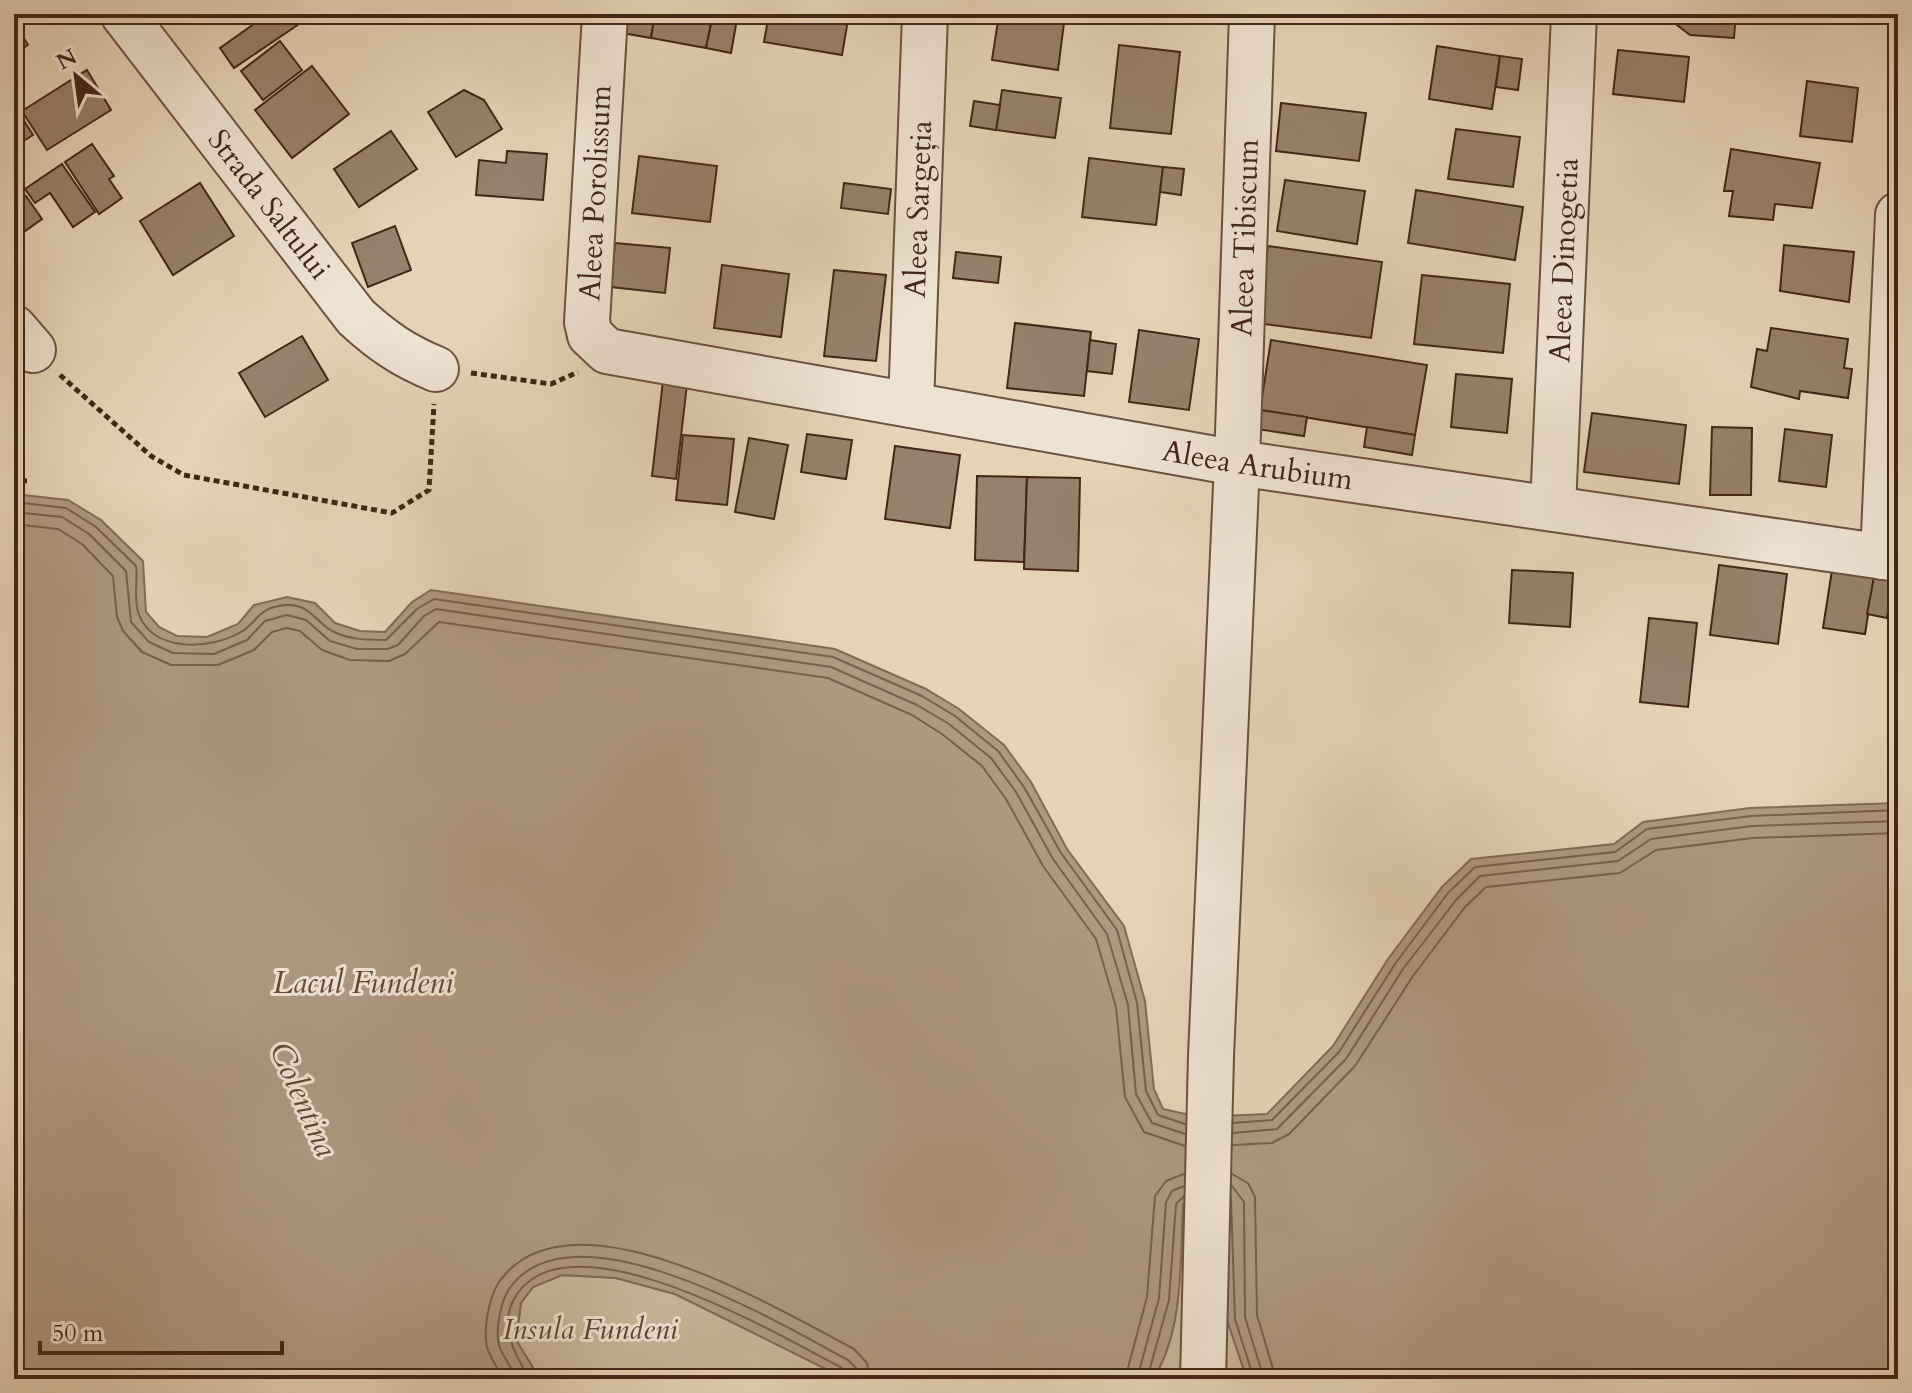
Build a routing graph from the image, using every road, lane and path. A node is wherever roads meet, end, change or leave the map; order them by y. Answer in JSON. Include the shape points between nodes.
{"nodes":[{"id":1,"x":123,"y":14,"type":"edge"},
{"id":2,"x":605,"y":14,"type":"edge"},
{"id":3,"x":925,"y":14,"type":"edge"},
{"id":4,"x":1252,"y":14,"type":"edge"},
{"id":5,"x":1574,"y":14,"type":"edge"},
{"id":6,"x":1898,"y":215,"type":"edge"},
{"id":7,"x":24,"y":339,"type":"edge"},
{"id":8,"x":619,"y":355,"type":"junction"},
{"id":9,"x":436,"y":369,"type":"junction"},
{"id":10,"x":911,"y":405,"type":"junction"},
{"id":11,"x":1237,"y":463,"type":"junction"},
{"id":12,"x":14,"y":480,"type":"edge"},
{"id":13,"x":27,"y":481,"type":"dead end"},
{"id":14,"x":1553,"y":508,"type":"junction"},
{"id":15,"x":1890,"y":558,"type":"edge"},
{"id":16,"x":1203,"y":1379,"type":"edge"}],
"edges":[{"from":1,"to":9,"type":"street","name":"Strada Saltului","via":[[356,317],[384,343]]},
{"from":2,"to":8,"type":"street","name":"Aleea Porolissum","via":[[587,322],[597,344]]},
{"from":3,"to":10,"type":"street","name":"Aleea Sargeția"},
{"from":4,"to":11,"type":"street","name":"Aleea Tibiscum"},
{"from":5,"to":14,"type":"street","name":"Aleea Dinogetia"},
{"from":6,"to":15,"type":"street"},
{"from":7,"to":9,"type":"path","via":[[106,420],[184,475],[392,513],[429,490]]},
{"from":8,"to":9,"type":"path","via":[[551,384]]},
{"from":8,"to":10,"type":"street","name":"Aleea Arubium"},
{"from":10,"to":11,"type":"street","name":"Aleea Arubium"},
{"from":11,"to":14,"type":"street","name":"Aleea Arubium"},
{"from":11,"to":16,"type":"street","name":"Aleea Tibiscum"},
{"from":12,"to":13,"type":"path"},
{"from":14,"to":15,"type":"street","name":"Aleea Arubium"}]}
